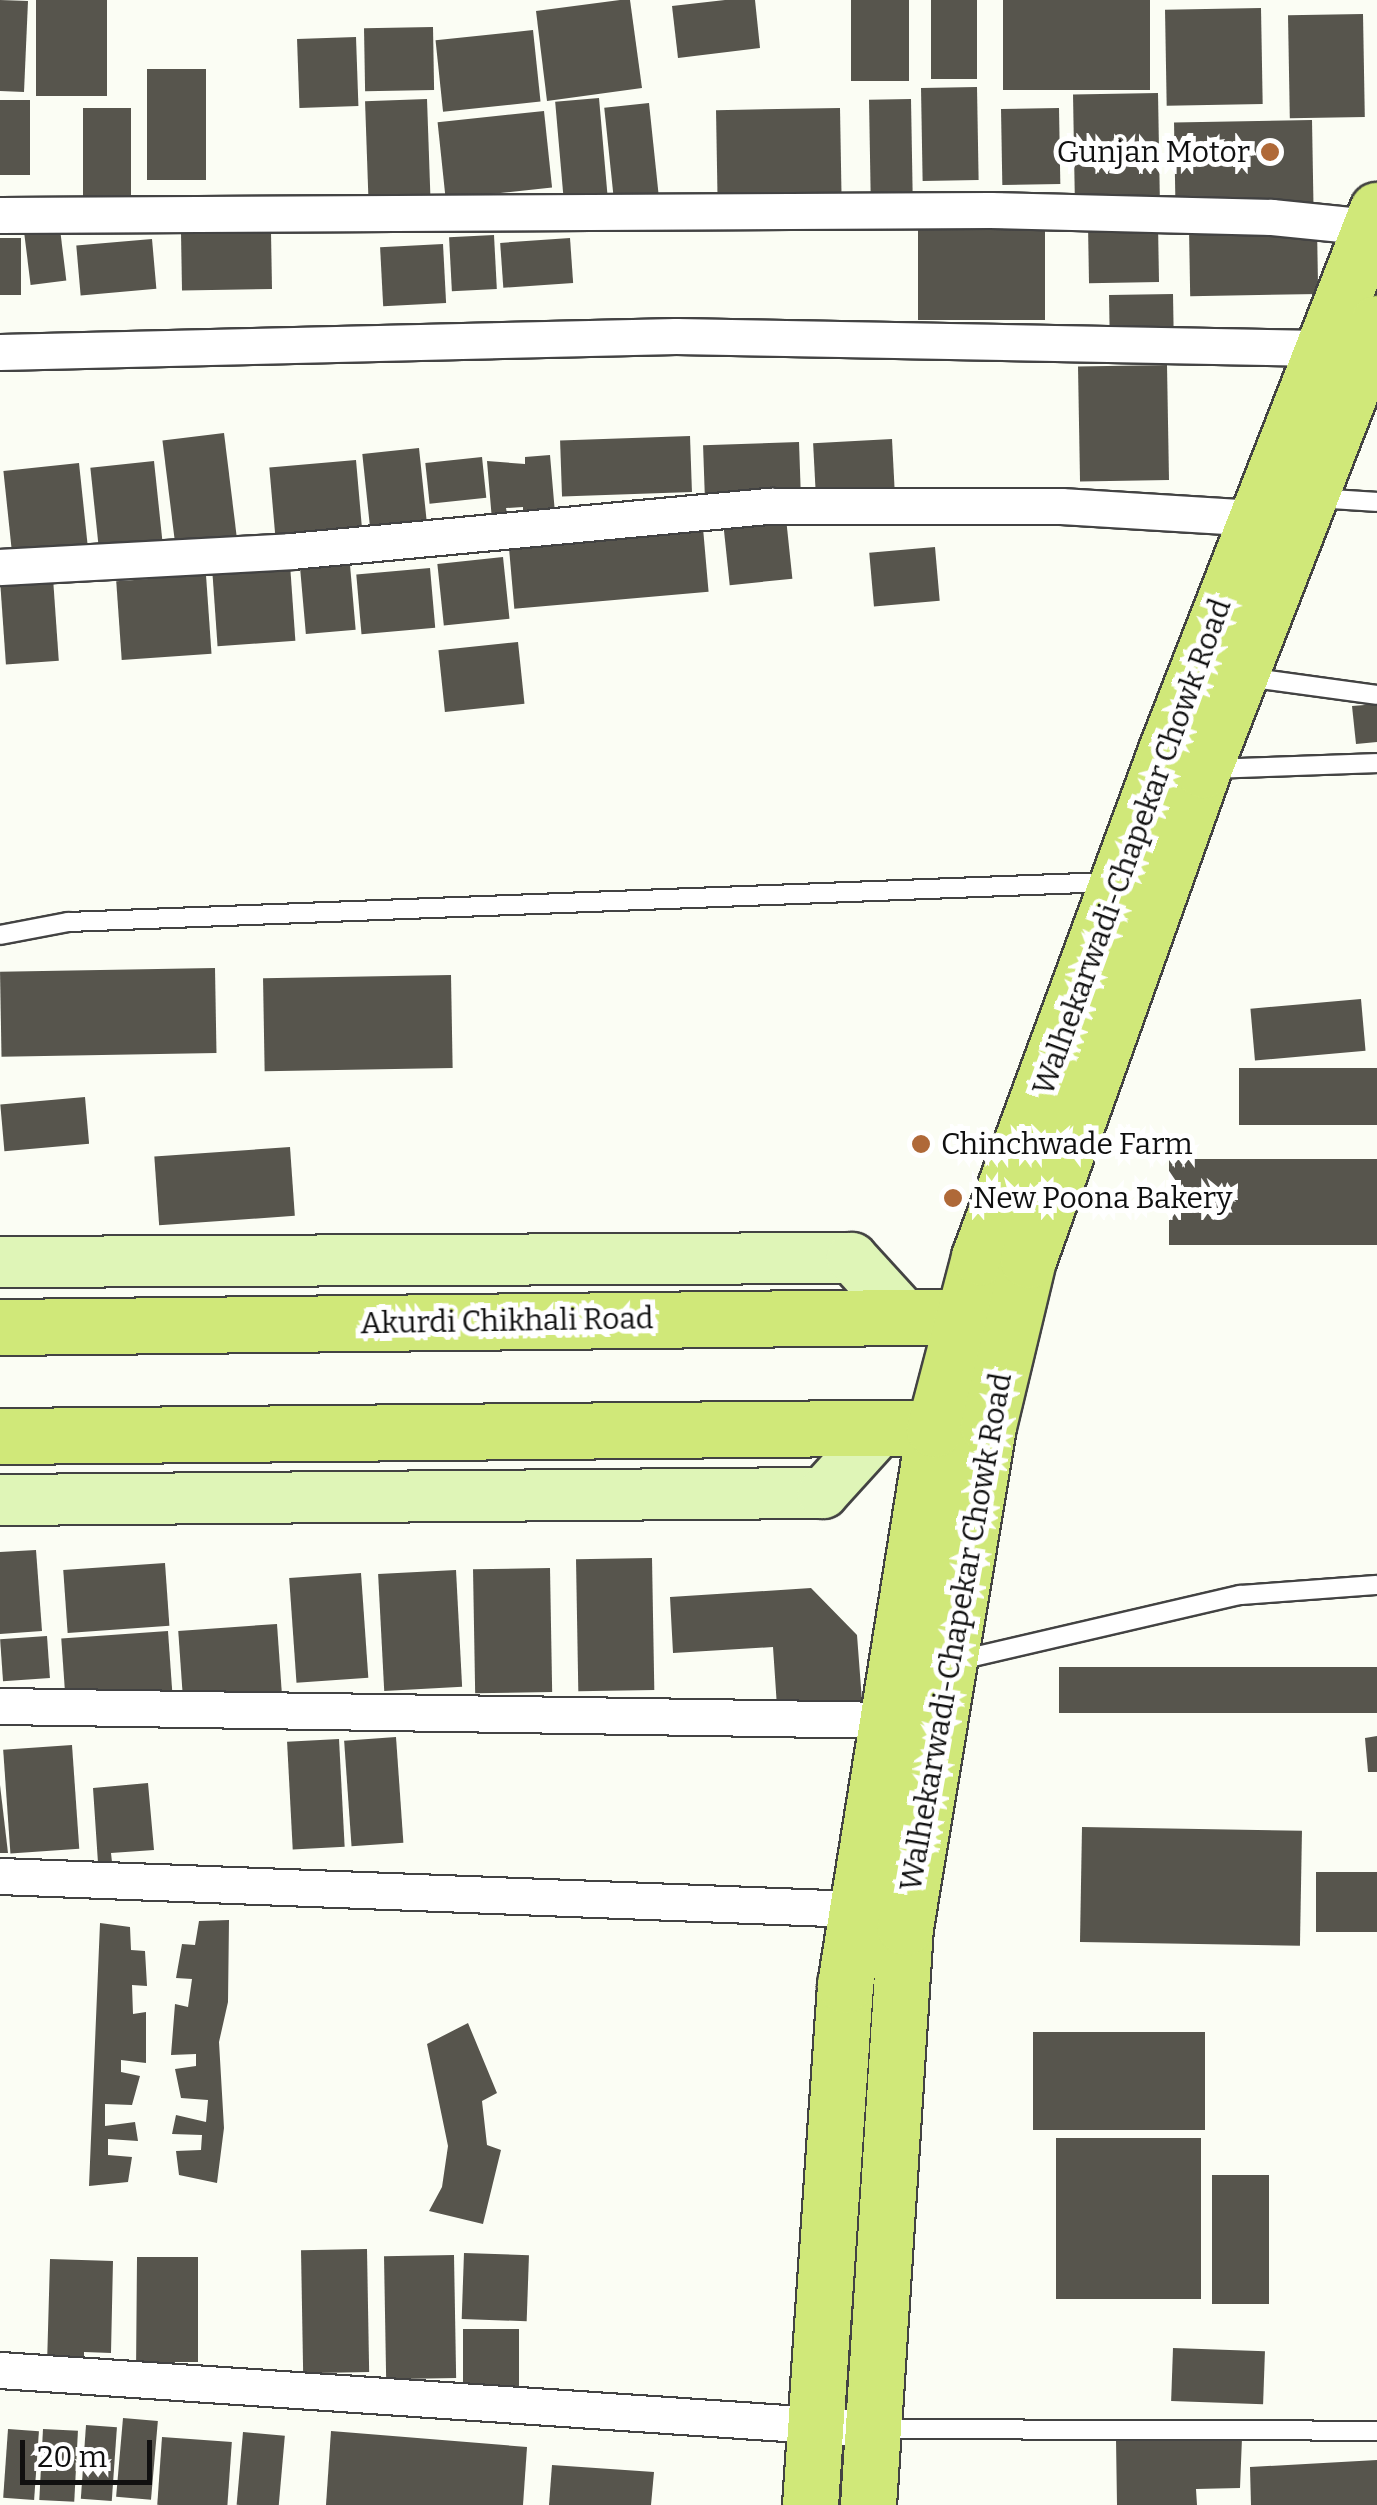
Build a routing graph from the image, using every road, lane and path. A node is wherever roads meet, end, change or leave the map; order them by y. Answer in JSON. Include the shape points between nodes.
{"nodes":[{"id":1,"x":0,"y":216,"type":"edge"},
{"id":2,"x":1374,"y":219,"type":"edge"},
{"id":3,"x":1377,"y":323,"type":"edge"},
{"id":4,"x":1320,"y":348,"type":"junction"},
{"id":5,"x":0,"y":352,"type":"edge"},
{"id":6,"x":1306,"y":498,"type":"junction"},
{"id":7,"x":1377,"y":502,"type":"edge"},
{"id":8,"x":1255,"y":518,"type":"junction"},
{"id":9,"x":0,"y":567,"type":"edge"},
{"id":10,"x":1240,"y":676,"type":"junction"},
{"id":11,"x":1377,"y":695,"type":"edge"},
{"id":12,"x":1377,"y":763,"type":"edge"},
{"id":13,"x":1203,"y":770,"type":"junction"},
{"id":14,"x":1120,"y":882,"type":"junction"},
{"id":15,"x":0,"y":935,"type":"edge"},
{"id":16,"x":0,"y":1262,"type":"edge"},
{"id":17,"x":904,"y":1315,"type":"junction"},
{"id":18,"x":989,"y":1315,"type":"junction"},
{"id":19,"x":0,"y":1327,"type":"edge"},
{"id":20,"x":988,"y":1426,"type":"junction"},
{"id":21,"x":880,"y":1429,"type":"junction"},
{"id":22,"x":934,"y":1429,"type":"junction"},
{"id":23,"x":0,"y":1436,"type":"edge"},
{"id":24,"x":0,"y":1500,"type":"edge"},
{"id":25,"x":1377,"y":1584,"type":"edge"},
{"id":26,"x":951,"y":1662,"type":"junction"},
{"id":27,"x":0,"y":1706,"type":"edge"},
{"id":28,"x":887,"y":1720,"type":"junction"},
{"id":29,"x":0,"y":1876,"type":"edge"},
{"id":30,"x":880,"y":1918,"type":"junction"},
{"id":31,"x":0,"y":2370,"type":"edge"},
{"id":32,"x":817,"y":2424,"type":"junction"},
{"id":33,"x":874,"y":2429,"type":"junction"},
{"id":34,"x":1377,"y":2431,"type":"edge"},
{"id":35,"x":810,"y":2505,"type":"edge"},
{"id":36,"x":868,"y":2505,"type":"edge"}],
"edges":[{"from":1,"to":2,"type":"street","via":[[990,210]]},
{"from":2,"to":4,"type":"main road","name":"Walhekarwadi-Chapekar Chowk Road"},
{"from":3,"to":6,"type":"main road","name":"Walhekarwadi-Chapekar Chowk Road"},
{"from":4,"to":5,"type":"street","via":[[676,336]]},
{"from":4,"to":8,"type":"main road","name":"Walhekarwadi-Chapekar Chowk Road"},
{"from":6,"to":7,"type":"lane"},
{"from":6,"to":10,"type":"main road","name":"Walhekarwadi-Chapekar Chowk Road"},
{"from":8,"to":9,"type":"street","via":[[1061,506],[770,506],[290,551]]},
{"from":8,"to":14,"type":"main road","name":"Walhekarwadi-Chapekar Chowk Road"},
{"from":10,"to":11,"type":"lane"},
{"from":10,"to":13,"type":"main road","name":"Walhekarwadi-Chapekar Chowk Road"},
{"from":12,"to":13,"type":"lane"},
{"from":13,"to":18,"type":"main road","name":"Walhekarwadi-Chapekar Chowk Road","via":[[1028,1260]]},
{"from":14,"to":15,"type":"lane","via":[[88,921]]},
{"from":14,"to":18,"type":"main road","name":"Walhekarwadi-Chapekar Chowk Road","via":[[980,1258]]},
{"from":16,"to":17,"type":"street","via":[[852,1258]]},
{"from":17,"to":18,"type":"main road","name":"Akurdi Chikhali Road"},
{"from":17,"to":19,"type":"main road","name":"Akurdi Chikhali Road"},
{"from":18,"to":20,"type":"main road","name":"Walhekarwadi-Chapekar Chowk Road"},
{"from":18,"to":22,"type":"main road","name":"Walhekarwadi-Chapekar Chowk Road"},
{"from":20,"to":22,"type":"main road"},
{"from":20,"to":26,"type":"main road","name":"Walhekarwadi-Chapekar Chowk Road"},
{"from":21,"to":22,"type":"main road"},
{"from":21,"to":23,"type":"main road"},
{"from":21,"to":24,"type":"street","via":[[824,1493]]},
{"from":22,"to":28,"type":"main road","name":"Walhekarwadi-Chapekar Chowk Road"},
{"from":25,"to":26,"type":"lane","via":[[1240,1595]]},
{"from":26,"to":30,"type":"main road","name":"Walhekarwadi-Chapekar Chowk Road"},
{"from":27,"to":28,"type":"street"},
{"from":28,"to":30,"type":"main road","name":"Walhekarwadi-Chapekar Chowk Road"},
{"from":29,"to":30,"type":"street"},
{"from":30,"to":32,"type":"main road","via":[[845,1984]]},
{"from":30,"to":33,"type":"main road"},
{"from":31,"to":32,"type":"street"},
{"from":32,"to":33,"type":"street"},
{"from":32,"to":35,"type":"main road"},
{"from":33,"to":34,"type":"lane"},
{"from":33,"to":36,"type":"main road"}]}
